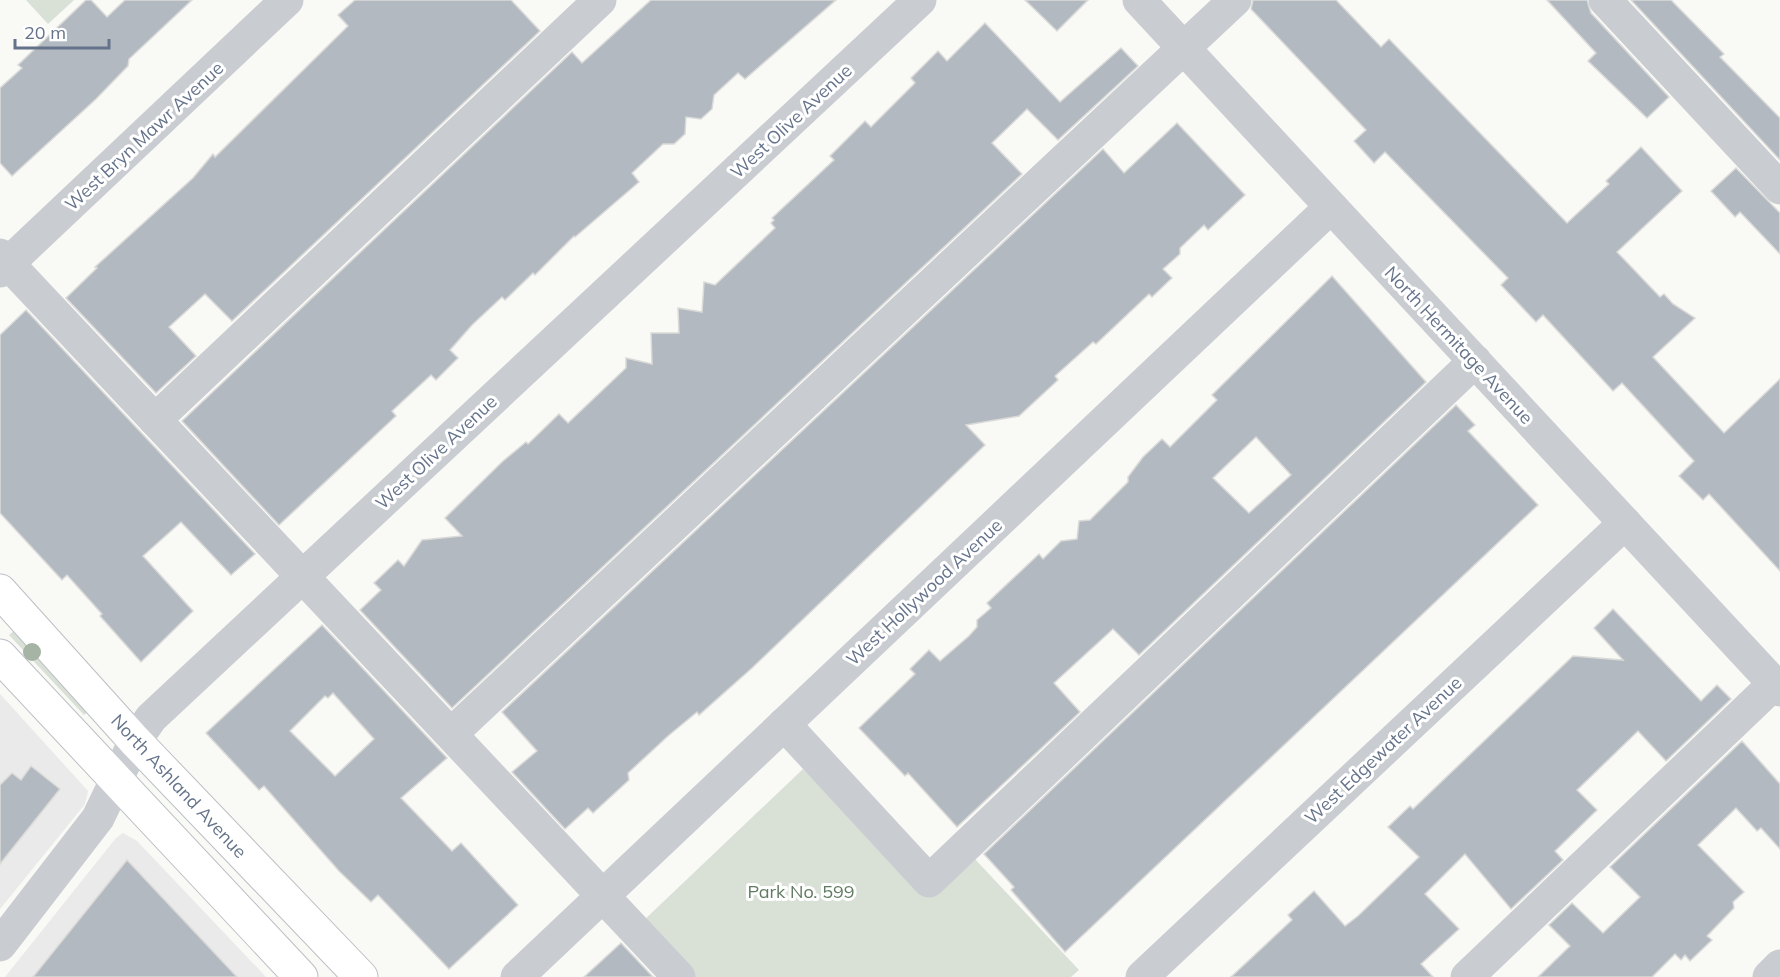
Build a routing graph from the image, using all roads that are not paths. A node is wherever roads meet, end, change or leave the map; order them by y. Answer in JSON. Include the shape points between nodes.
{"nodes":[{"id":1,"x":287,"y":0,"type":"edge"},
{"id":2,"x":600,"y":0,"type":"edge"},
{"id":3,"x":920,"y":0,"type":"edge"},
{"id":4,"x":1139,"y":0,"type":"edge"},
{"id":5,"x":1235,"y":0,"type":"edge"},
{"id":6,"x":1605,"y":0,"type":"edge"},
{"id":7,"x":1184,"y":48,"type":"junction"},
{"id":8,"x":1780,"y":188,"type":"edge"},
{"id":9,"x":1331,"y":207,"type":"junction"},
{"id":10,"x":3,"y":263,"type":"edge"},
{"id":11,"x":1475,"y":361,"type":"junction"},
{"id":12,"x":155,"y":420,"type":"junction"},
{"id":13,"x":1625,"y":523,"type":"junction"},
{"id":14,"x":303,"y":577,"type":"junction"},
{"id":15,"x":0,"y":591,"type":"edge"},
{"id":16,"x":0,"y":656,"type":"edge"},
{"id":17,"x":1777,"y":687,"type":"edge"},
{"id":18,"x":784,"y":724,"type":"junction"},
{"id":19,"x":451,"y":734,"type":"junction"},
{"id":20,"x":135,"y":741,"type":"junction"},
{"id":21,"x":117,"y":780,"type":"junction"},
{"id":22,"x":603,"y":896,"type":"junction"},
{"id":23,"x":0,"y":945,"type":"edge"},
{"id":24,"x":1780,"y":966,"type":"edge"},
{"id":25,"x":301,"y":977,"type":"edge"},
{"id":26,"x":361,"y":977,"type":"edge"},
{"id":27,"x":517,"y":977,"type":"edge"},
{"id":28,"x":679,"y":977,"type":"edge"},
{"id":29,"x":1142,"y":977,"type":"edge"},
{"id":30,"x":1467,"y":977,"type":"edge"},
{"id":31,"x":1769,"y":977,"type":"edge"}],
"edges":[{"from":1,"to":10,"type":"street","name":"West Bryn Mawr Avenue"},
{"from":2,"to":12,"type":"street"},
{"from":3,"to":14,"type":"street","name":"West Olive Avenue"},
{"from":4,"to":7,"type":"street","name":"North Hermitage Avenue"},
{"from":5,"to":7,"type":"street"},
{"from":6,"to":8,"type":"street"},
{"from":7,"to":9,"type":"street","name":"North Hermitage Avenue"},
{"from":7,"to":19,"type":"street"},
{"from":9,"to":11,"type":"street","name":"North Hermitage Avenue"},
{"from":9,"to":18,"type":"street","name":"West Hollywood Avenue"},
{"from":10,"to":12,"type":"street"},
{"from":11,"to":13,"type":"street","name":"North Hermitage Avenue"},
{"from":11,"to":18,"type":"street","via":[[929,881]]},
{"from":12,"to":14,"type":"street"},
{"from":13,"to":17,"type":"street","name":"North Hermitage Avenue"},
{"from":13,"to":29,"type":"street","name":"West Edgewater Avenue"},
{"from":14,"to":19,"type":"street"},
{"from":14,"to":20,"type":"street","name":"West Olive Avenue","via":[[151,718]]},
{"from":15,"to":20,"type":"main road","name":"North Ashland Avenue"},
{"from":16,"to":21,"type":"main road"},
{"from":17,"to":30,"type":"street"},
{"from":18,"to":22,"type":"street","name":"West Hollywood Avenue"},
{"from":19,"to":22,"type":"street"},
{"from":20,"to":21,"type":"street","name":"West Olive Avenue"},
{"from":20,"to":26,"type":"main road","name":"North Ashland Avenue"},
{"from":21,"to":23,"type":"street","name":"West Olive Avenue","via":[[98,818]]},
{"from":21,"to":25,"type":"main road"},
{"from":22,"to":27,"type":"street","name":"West Hollywood Avenue"},
{"from":22,"to":28,"type":"street"},
{"from":24,"to":31,"type":"street"}]}
